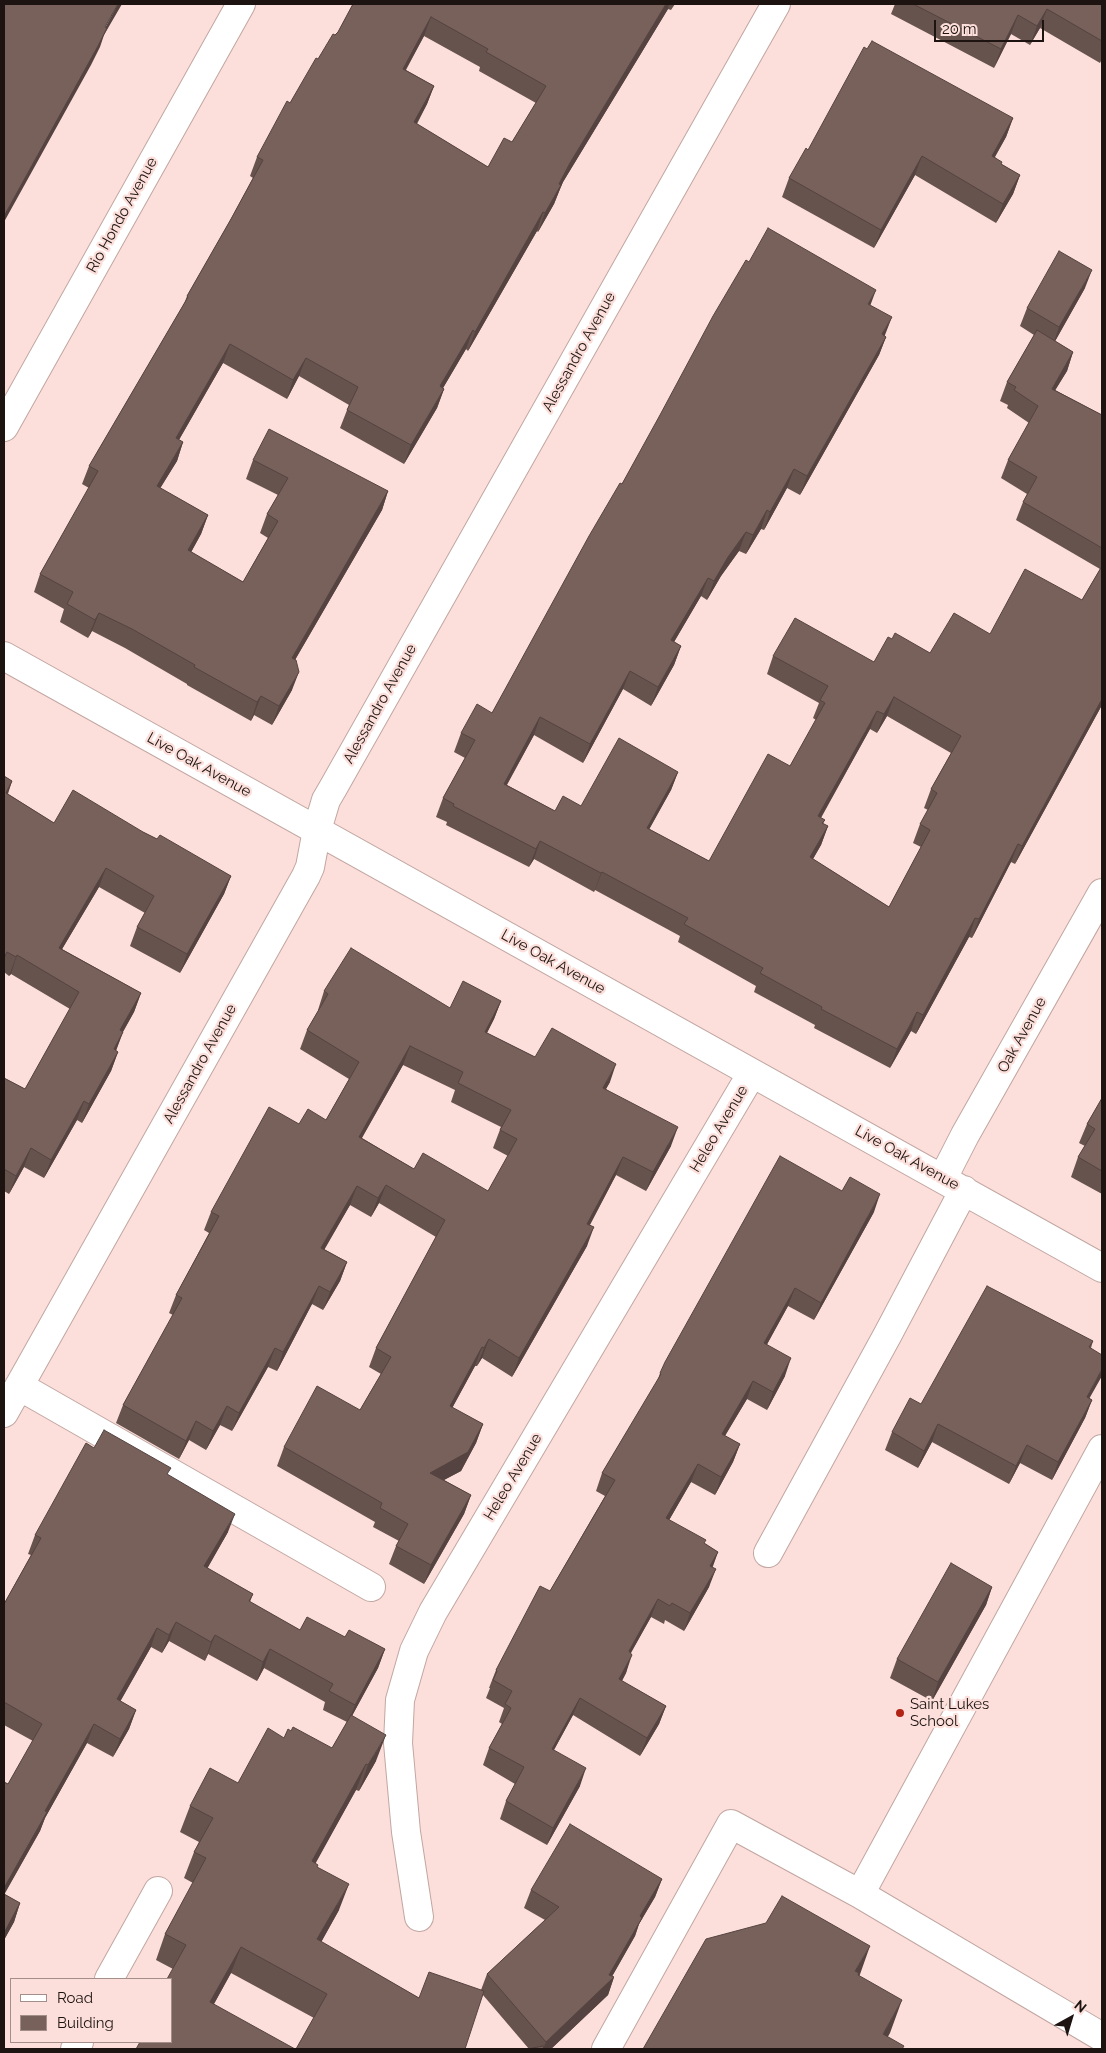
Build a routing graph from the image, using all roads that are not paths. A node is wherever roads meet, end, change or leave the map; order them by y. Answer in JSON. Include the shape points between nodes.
{"nodes":[{"id":1,"x":241,"y":4,"type":"edge"},
{"id":2,"x":776,"y":4,"type":"edge"},
{"id":3,"x":4,"y":427,"type":"edge"},
{"id":4,"x":4,"y":656,"type":"edge"},
{"id":5,"x":317,"y":830,"type":"junction"},
{"id":6,"x":1102,"y":893,"type":"edge"},
{"id":7,"x":752,"y":1073,"type":"junction"},
{"id":8,"x":954,"y":1184,"type":"junction"},
{"id":9,"x":1102,"y":1268,"type":"edge"},
{"id":10,"x":19,"y":1386,"type":"junction"},
{"id":11,"x":4,"y":1413,"type":"edge"},
{"id":12,"x":1102,"y":1448,"type":"edge"},
{"id":13,"x":768,"y":1553,"type":"dead end"},
{"id":14,"x":370,"y":1587,"type":"dead end"},
{"id":15,"x":158,"y":1891,"type":"dead end"},
{"id":16,"x":860,"y":1894,"type":"junction"},
{"id":17,"x":419,"y":1917,"type":"dead end"},
{"id":18,"x":110,"y":1978,"type":"edge"},
{"id":19,"x":1102,"y":2037,"type":"edge"},
{"id":20,"x":606,"y":2049,"type":"edge"}],
"edges":[{"from":1,"to":3,"type":"street","name":"Rio Hondo Avenue"},
{"from":2,"to":5,"type":"street","name":"Alessandro Avenue","via":[[326,800]]},
{"from":4,"to":5,"type":"street","name":"Live Oak Avenue"},
{"from":5,"to":7,"type":"street","name":"Live Oak Avenue"},
{"from":5,"to":10,"type":"street","name":"Alessandro Avenue","via":[[306,876]]},
{"from":6,"to":8,"type":"street","name":"Oak Avenue","via":[[965,1135]]},
{"from":7,"to":8,"type":"street","name":"Live Oak Avenue"},
{"from":7,"to":17,"type":"street","name":"Heleo Avenue","via":[[433,1612],[414,1651],[400,1700],[398,1744],[406,1832]]},
{"from":8,"to":9,"type":"street","name":"Live Oak Avenue"},
{"from":8,"to":13,"type":"street","name":"Oak Avenue","via":[[888,1334]]},
{"from":10,"to":11,"type":"street","name":"Alessandro Avenue"},
{"from":10,"to":14,"type":"street"},
{"from":12,"to":16,"type":"street"},
{"from":15,"to":18,"type":"street"},
{"from":16,"to":19,"type":"street"},
{"from":16,"to":20,"type":"street","via":[[731,1824]]}]}
